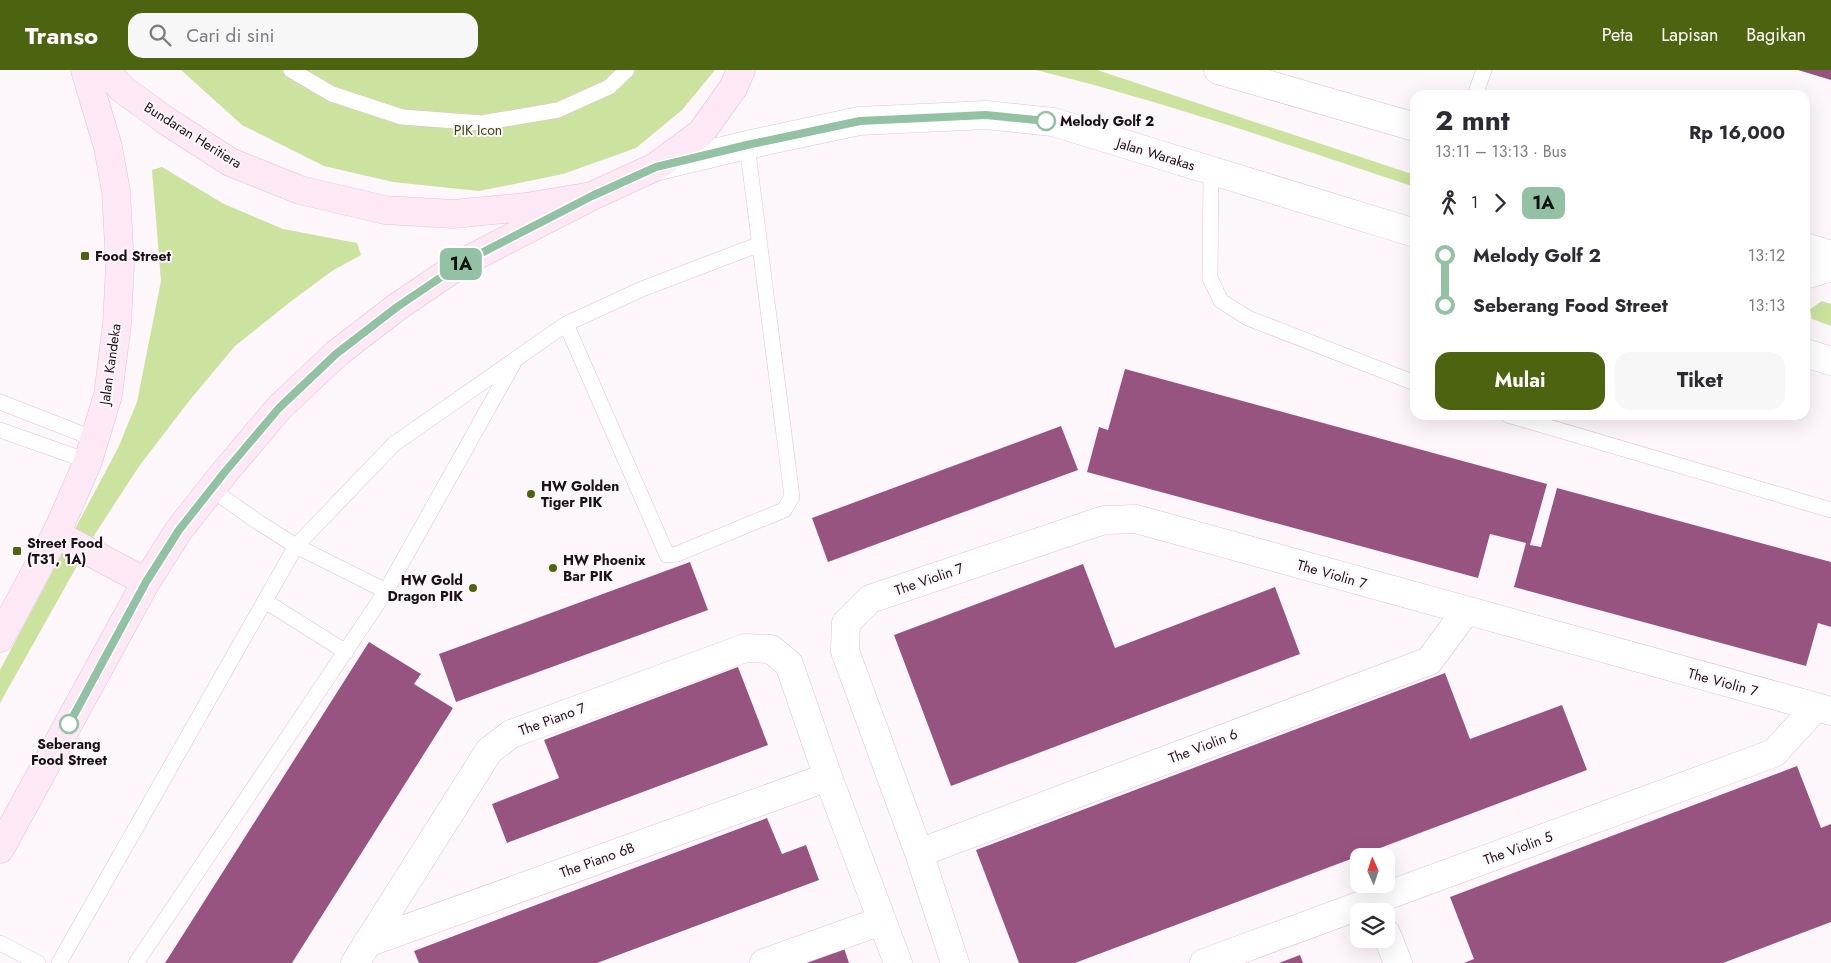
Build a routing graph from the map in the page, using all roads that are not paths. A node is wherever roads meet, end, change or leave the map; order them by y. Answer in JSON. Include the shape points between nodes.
{"nodes":[{"id":1,"x":86,"y":70,"type":"edge"},
{"id":2,"x":106,"y":70,"type":"edge"},
{"id":3,"x":291,"y":70,"type":"edge"},
{"id":4,"x":627,"y":70,"type":"edge"},
{"id":5,"x":741,"y":70,"type":"edge"},
{"id":6,"x":1218,"y":70,"type":"edge"},
{"id":7,"x":1484,"y":70,"type":"edge"},
{"id":8,"x":1251,"y":75,"type":"edge"},
{"id":9,"x":1477,"y":90,"type":"edge"},
{"id":10,"x":1410,"y":125,"type":"edge"},
{"id":11,"x":747,"y":145,"type":"junction"},
{"id":12,"x":656,"y":167,"type":"junction"},
{"id":13,"x":1210,"y":172,"type":"junction"},
{"id":14,"x":592,"y":196,"type":"junction"},
{"id":15,"x":1410,"y":232,"type":"edge"},
{"id":16,"x":760,"y":244,"type":"junction"},
{"id":17,"x":1810,"y":249,"type":"edge"},
{"id":18,"x":1831,"y":255,"type":"edge"},
{"id":19,"x":1831,"y":267,"type":"edge"},
{"id":20,"x":1810,"y":273,"type":"edge"},
{"id":21,"x":566,"y":324,"type":"junction"},
{"id":22,"x":515,"y":360,"type":"junction"},
{"id":23,"x":1410,"y":381,"type":"edge"},
{"id":24,"x":0,"y":402,"type":"edge"},
{"id":25,"x":1546,"y":420,"type":"edge"},
{"id":26,"x":0,"y":430,"type":"edge"},
{"id":27,"x":92,"y":450,"type":"junction"},
{"id":28,"x":212,"y":489,"type":"junction"},
{"id":29,"x":1831,"y":510,"type":"edge"},
{"id":30,"x":56,"y":534,"type":"junction"},
{"id":31,"x":296,"y":546,"type":"junction"},
{"id":32,"x":146,"y":582,"type":"junction"},
{"id":33,"x":386,"y":591,"type":"junction"},
{"id":34,"x":265,"y":601,"type":"junction"},
{"id":35,"x":1466,"y":611,"type":"junction"},
{"id":36,"x":0,"y":638,"type":"edge"},
{"id":37,"x":346,"y":652,"type":"junction"},
{"id":38,"x":1823,"y":709,"type":"edge"},
{"id":39,"x":828,"y":777,"type":"junction"},
{"id":40,"x":0,"y":849,"type":"edge"},
{"id":41,"x":919,"y":853,"type":"junction"},
{"id":42,"x":1384,"y":903,"type":"edge"},
{"id":43,"x":1350,"y":915,"type":"edge"},
{"id":44,"x":881,"y":921,"type":"junction"},
{"id":45,"x":0,"y":943,"type":"edge"},
{"id":46,"x":1392,"y":948,"type":"edge"},
{"id":47,"x":361,"y":953,"type":"edge"},
{"id":48,"x":38,"y":963,"type":"edge"},
{"id":49,"x":59,"y":963,"type":"edge"},
{"id":50,"x":136,"y":963,"type":"edge"},
{"id":51,"x":764,"y":963,"type":"edge"},
{"id":52,"x":898,"y":963,"type":"edge"},
{"id":53,"x":955,"y":963,"type":"edge"},
{"id":54,"x":1204,"y":963,"type":"edge"},
{"id":55,"x":1398,"y":963,"type":"edge"}],
"edges":[{"from":1,"to":27,"type":"main road","name":"Jalan Kandeka","via":[[108,146],[116,191],[120,265],[108,395]]},
{"from":2,"to":14,"type":"main road","name":"Bundaran Heritiera","via":[[122,89],[230,162],[300,190],[385,210],[453,214],[526,208]]},
{"from":3,"to":4,"type":"lane","via":[[332,94],[402,117],[482,123],[558,110],[609,87]]},
{"from":5,"to":12,"type":"main road","name":"Bundaran Heritiera","via":[[733,88],[701,133]]},
{"from":6,"to":8,"type":"street"},
{"from":7,"to":9,"type":"lane"},
{"from":8,"to":10,"type":"street"},
{"from":11,"to":12,"type":"street","name":"Jalan Warakas"},
{"from":11,"to":13,"type":"street","name":"Jalan Warakas","via":[[860,121],[986,115],[1053,122]]},
{"from":11,"to":16,"type":"lane"},
{"from":12,"to":14,"type":"main road","name":"Bundaran Heritiera"},
{"from":13,"to":15,"type":"street","name":"Jalan Warakas"},
{"from":13,"to":23,"type":"lane","via":[[1210,278],[1222,301],[1248,318]]},
{"from":14,"to":28,"type":"main road","via":[[462,263],[382,318],[336,354],[279,408]]},
{"from":16,"to":21,"type":"lane","via":[[642,289]]},
{"from":16,"to":21,"type":"lane","via":[[792,497],[784,510],[677,554],[667,555]]},
{"from":17,"to":18,"type":"street"},
{"from":19,"to":20,"type":"street"},
{"from":21,"to":22,"type":"lane"},
{"from":22,"to":31,"type":"lane","via":[[394,444]]},
{"from":22,"to":33,"type":"lane"},
{"from":24,"to":27,"type":"lane"},
{"from":25,"to":29,"type":"lane"},
{"from":26,"to":27,"type":"lane"},
{"from":27,"to":30,"type":"main road","name":"Jalan Kandeka"},
{"from":28,"to":31,"type":"lane"},
{"from":28,"to":32,"type":"main road","via":[[179,530]]},
{"from":30,"to":32,"type":"main road"},
{"from":30,"to":36,"type":"main road","name":"Jalan Kandeka"},
{"from":31,"to":33,"type":"lane"},
{"from":31,"to":34,"type":"lane"},
{"from":32,"to":40,"type":"main road"},
{"from":33,"to":37,"type":"lane"},
{"from":34,"to":37,"type":"lane"},
{"from":34,"to":49,"type":"lane"},
{"from":35,"to":38,"type":"street","name":"The Violin 7"},
{"from":35,"to":41,"type":"street","name":"The Violin 6","via":[[1429,661]]},
{"from":35,"to":41,"type":"street","name":"The Violin 7","via":[[1136,519],[1104,520],[870,599],[846,624],[845,651]]},
{"from":37,"to":50,"type":"lane"},
{"from":38,"to":42,"type":"street","name":"The Violin 5","via":[[1774,754]]},
{"from":39,"to":44,"type":"street"},
{"from":39,"to":47,"type":"street","name":"The Piano 6B"},
{"from":39,"to":47,"type":"street","name":"The Piano 7","via":[[789,664],[771,649],[745,648],[511,734],[489,751]]},
{"from":41,"to":53,"type":"street"},
{"from":43,"to":54,"type":"street","name":"The Violin 5"},
{"from":44,"to":51,"type":"street"},
{"from":44,"to":52,"type":"street"},
{"from":45,"to":48,"type":"lane"},
{"from":46,"to":55,"type":"street"}]}
